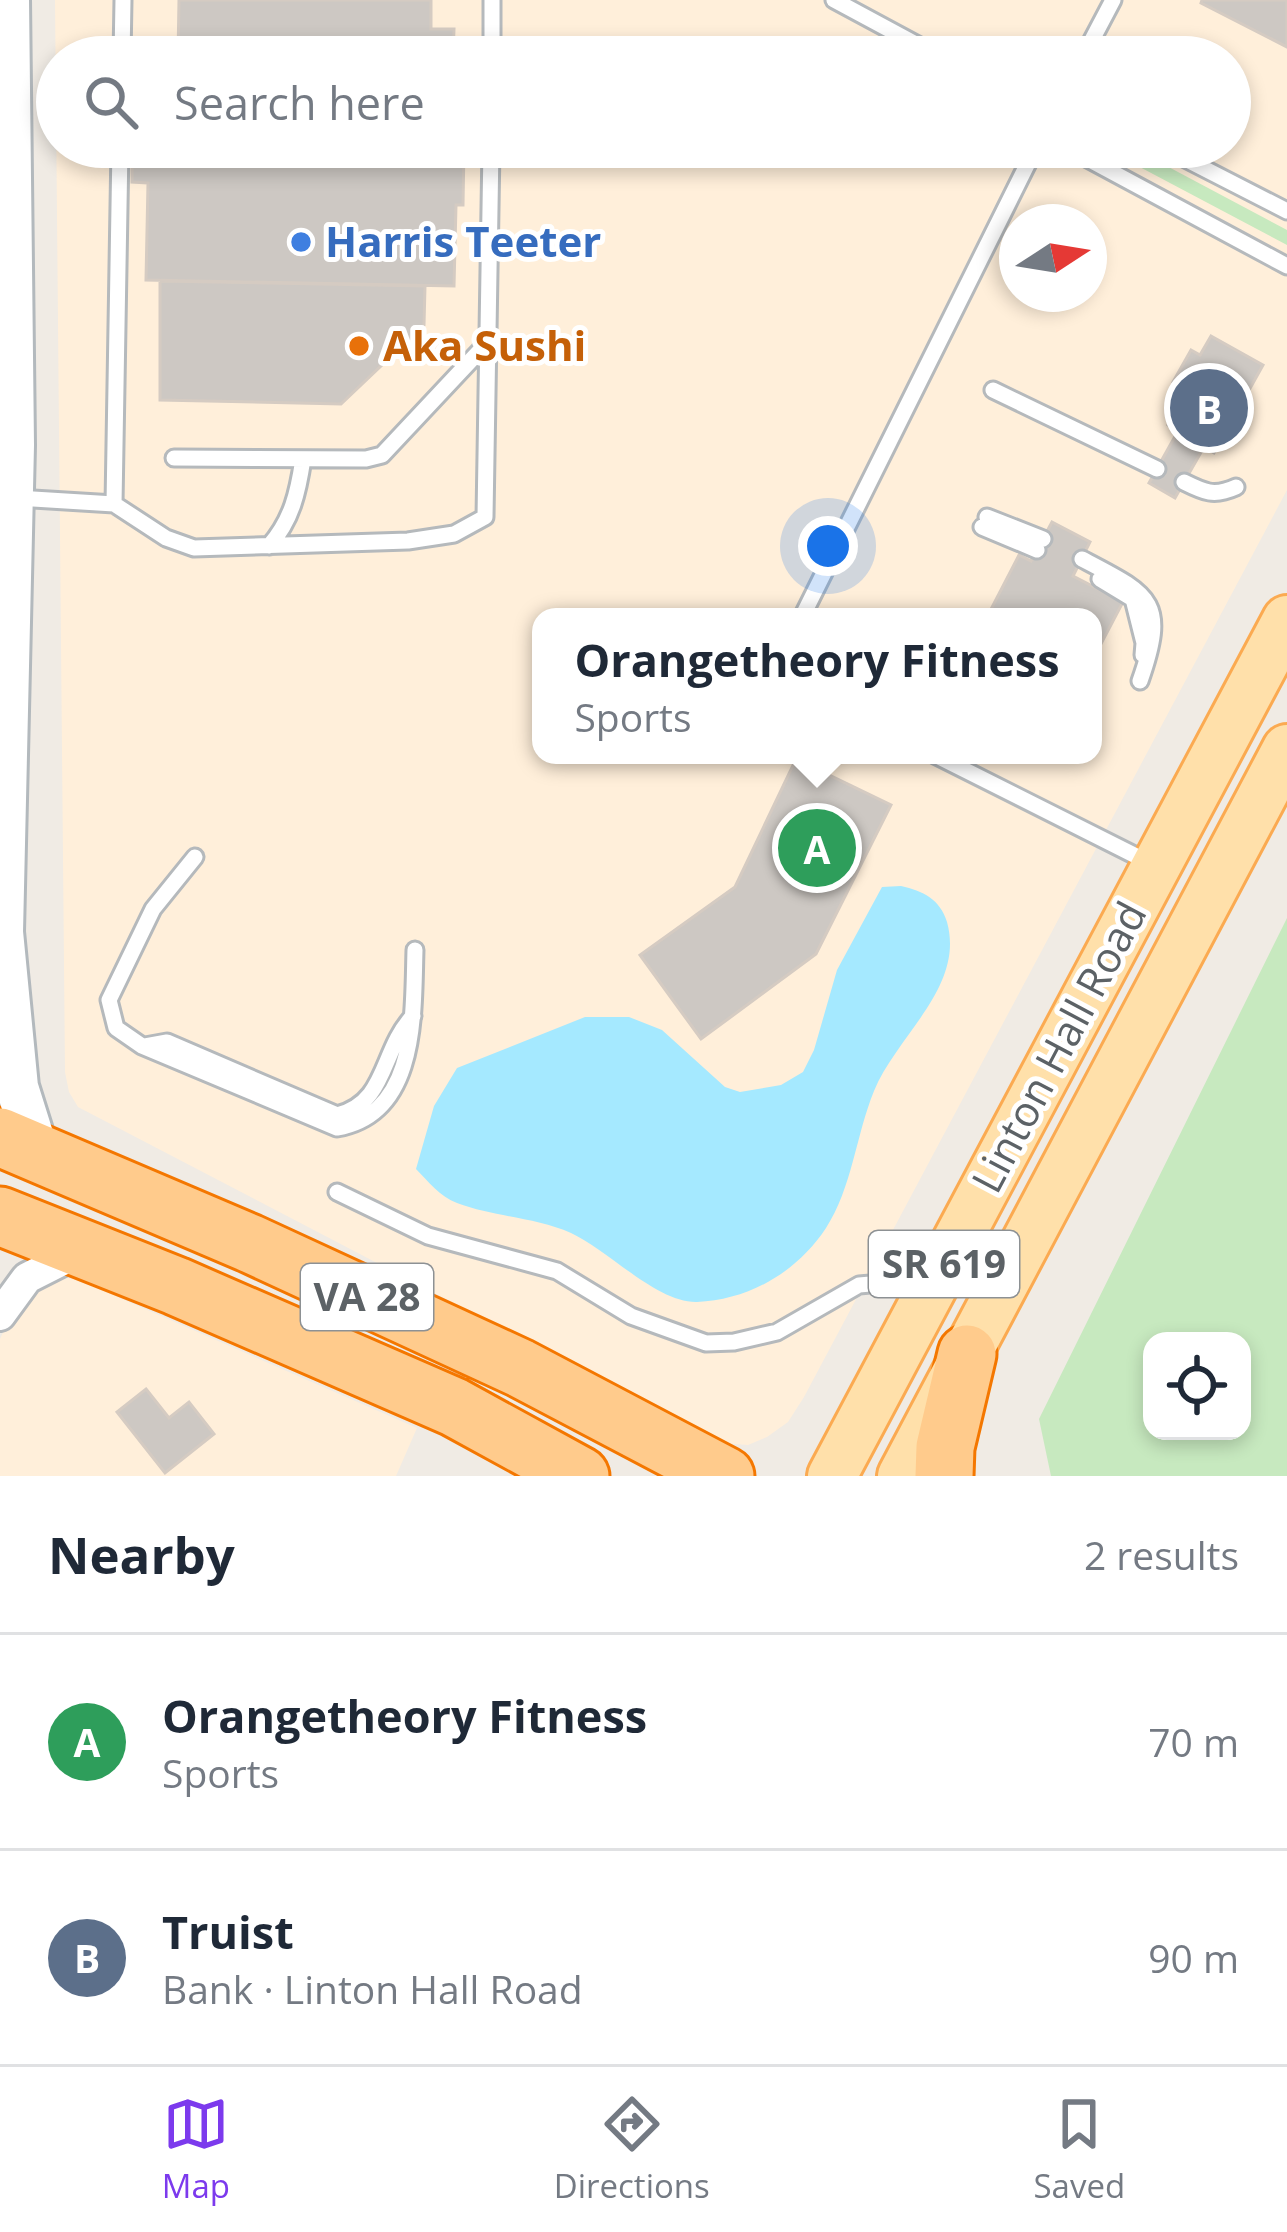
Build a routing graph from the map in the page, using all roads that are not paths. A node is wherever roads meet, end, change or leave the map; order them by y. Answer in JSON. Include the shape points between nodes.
{"nodes":[{"id":1,"x":8,"y":0,"type":"edge"},
{"id":2,"x":123,"y":0,"type":"edge"},
{"id":3,"x":493,"y":0,"type":"edge"},
{"id":4,"x":834,"y":0,"type":"edge"},
{"id":5,"x":1113,"y":0,"type":"edge"},
{"id":6,"x":122,"y":36,"type":"edge"},
{"id":7,"x":492,"y":36,"type":"edge"},
{"id":8,"x":901,"y":36,"type":"edge"},
{"id":9,"x":1094,"y":36,"type":"edge"},
{"id":10,"x":120,"y":168,"type":"edge"},
{"id":11,"x":491,"y":168,"type":"edge"},
{"id":12,"x":1026,"y":168,"type":"edge"},
{"id":13,"x":1105,"y":168,"type":"edge"},
{"id":14,"x":1203,"y":168,"type":"edge"},
{"id":15,"x":1287,"y":211,"type":"edge"},
{"id":16,"x":1287,"y":266,"type":"edge"},
{"id":17,"x":488,"y":342,"type":"junction"},
{"id":18,"x":993,"y":389,"type":"dead end"},
{"id":19,"x":174,"y":458,"type":"dead end"},
{"id":20,"x":303,"y":459,"type":"junction"},
{"id":21,"x":1157,"y":469,"type":"dead end"},
{"id":22,"x":1184,"y":482,"type":"dead end"},
{"id":23,"x":1235,"y":488,"type":"dead end"},
{"id":24,"x":11,"y":497,"type":"junction"},
{"id":25,"x":114,"y":505,"type":"junction"},
{"id":26,"x":984,"y":522,"type":"dead end"},
{"id":27,"x":1040,"y":544,"type":"dead end"},
{"id":28,"x":269,"y":546,"type":"junction"},
{"id":29,"x":1080,"y":562,"type":"dead end"},
{"id":30,"x":806,"y":608,"type":"edge"},
{"id":31,"x":1287,"y":620,"type":"edge"},
{"id":32,"x":1140,"y":681,"type":"dead end"},
{"id":33,"x":1287,"y":749,"type":"edge"},
{"id":34,"x":953,"y":764,"type":"edge"},
{"id":35,"x":195,"y":857,"type":"dead end"},
{"id":36,"x":1155,"y":865,"type":"junction"},
{"id":37,"x":1,"y":939,"type":"edge"},
{"id":38,"x":415,"y":950,"type":"dead end"},
{"id":39,"x":19,"y":1145,"type":"edge"},
{"id":40,"x":337,"y":1192,"type":"dead end"},
{"id":41,"x":0,"y":1216,"type":"edge"},
{"id":42,"x":84,"y":1249,"type":"junction"},
{"id":43,"x":937,"y":1278,"type":"junction"},
{"id":44,"x":0,"y":1315,"type":"edge"},
{"id":45,"x":967,"y":1354,"type":"junction"},
{"id":46,"x":580,"y":1476,"type":"edge"},
{"id":47,"x":724,"y":1476,"type":"edge"},
{"id":48,"x":832,"y":1476,"type":"edge"},
{"id":49,"x":902,"y":1476,"type":"edge"},
{"id":50,"x":944,"y":1476,"type":"edge"}],
"edges":[{"from":1,"to":24,"type":"street"},
{"from":2,"to":6,"type":"lane"},
{"from":3,"to":7,"type":"lane"},
{"from":4,"to":8,"type":"lane"},
{"from":5,"to":9,"type":"lane"},
{"from":10,"to":25,"type":"lane"},
{"from":11,"to":17,"type":"lane"},
{"from":12,"to":30,"type":"lane"},
{"from":13,"to":16,"type":"lane"},
{"from":14,"to":15,"type":"lane"},
{"from":17,"to":20,"type":"lane","via":[[382,454]]},
{"from":17,"to":28,"type":"lane","via":[[485,517],[454,534],[408,541]]},
{"from":18,"to":21,"type":"lane"},
{"from":19,"to":20,"type":"lane"},
{"from":20,"to":28,"type":"lane","via":[[295,504]]},
{"from":22,"to":23,"type":"lane","via":[[1208,494]]},
{"from":24,"to":25,"type":"lane"},
{"from":24,"to":37,"type":"street"},
{"from":25,"to":28,"type":"lane","via":[[194,548]]},
{"from":26,"to":27,"type":"lane"},
{"from":29,"to":32,"type":"lane","via":[[1136,587],[1152,611]]},
{"from":31,"to":36,"type":"main road","name":"Linton Hall Road","number":"SR 619"},
{"from":33,"to":45,"type":"main road","name":"Linton Hall Road","number":"SR 619"},
{"from":34,"to":36,"type":"lane"},
{"from":35,"to":38,"type":"lane","via":[[153,909],[109,1000],[116,1028],[142,1046],[338,1128],[359,1124],[390,1094],[411,1046]]},
{"from":36,"to":43,"type":"main road","name":"Linton Hall Road","number":"SR 619"},
{"from":37,"to":39,"type":"street"},
{"from":39,"to":47,"type":"highway","number":"VA 28","via":[[500,1358]]},
{"from":40,"to":43,"type":"lane","via":[[428,1236],[557,1271],[631,1316],[706,1343],[777,1332],[859,1286]]},
{"from":41,"to":42,"type":"highway","number":"VA 28"},
{"from":42,"to":44,"type":"street","via":[[27,1278]]},
{"from":42,"to":46,"type":"highway","number":"VA 28","via":[[454,1407]]},
{"from":43,"to":48,"type":"main road","name":"Linton Hall Road","number":"SR 619"},
{"from":45,"to":49,"type":"main road","name":"Linton Hall Road","number":"SR 619"},
{"from":45,"to":50,"type":"highway"}]}
